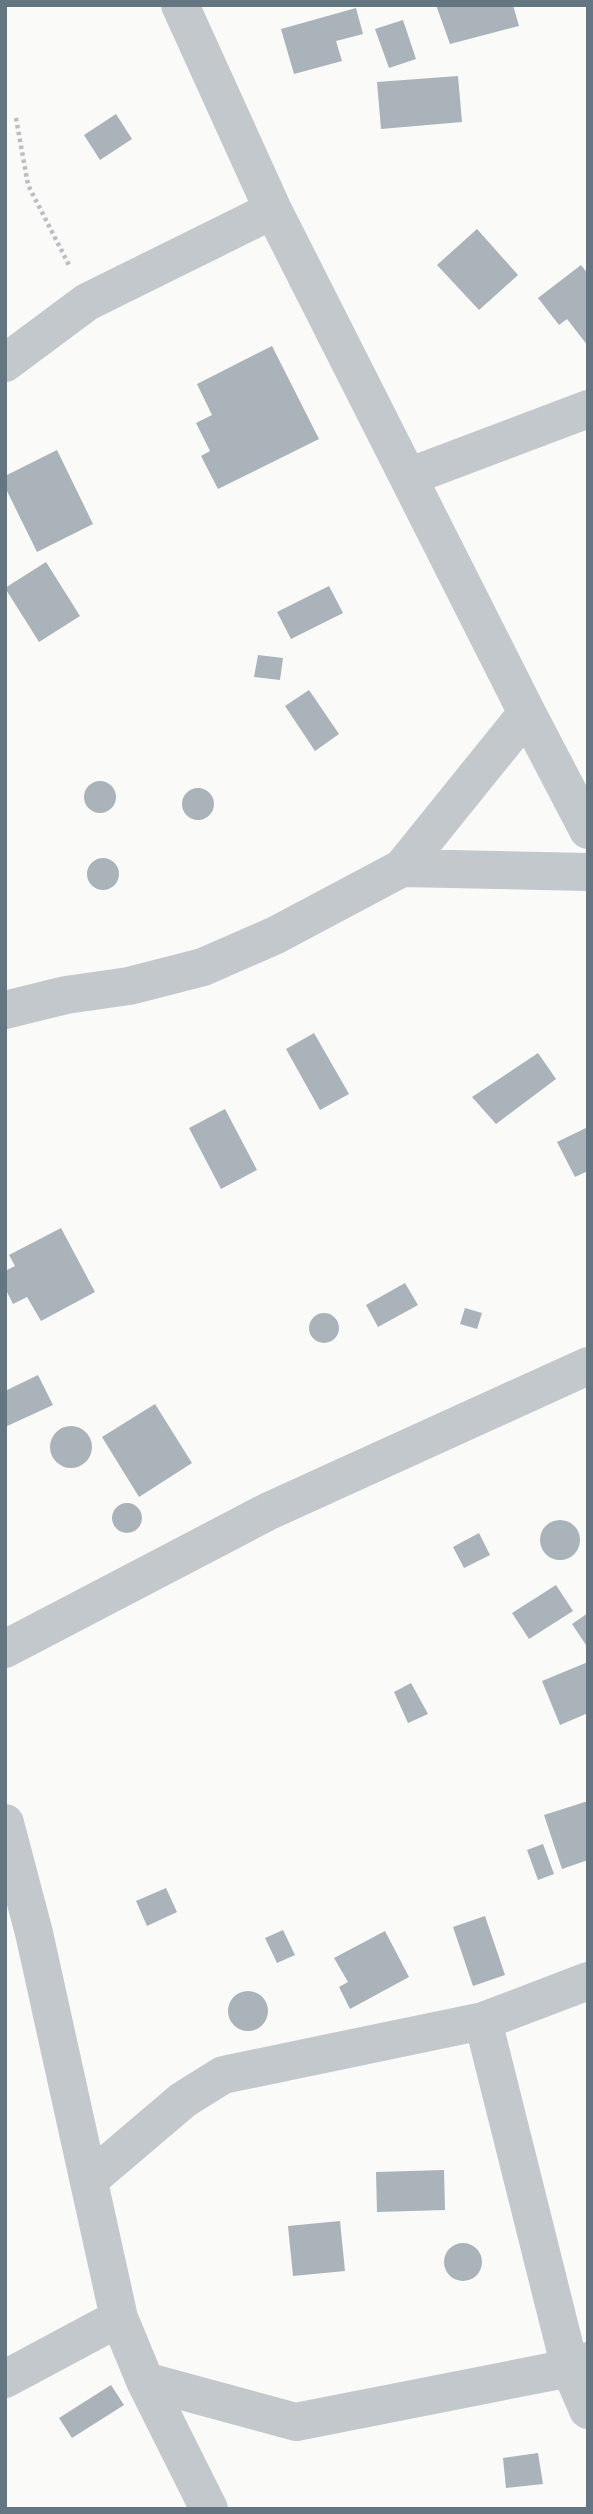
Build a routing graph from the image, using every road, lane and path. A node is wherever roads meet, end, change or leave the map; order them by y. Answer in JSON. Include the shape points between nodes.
{"nodes":[{"id":1,"x":180,"y":5,"type":"edge"},
{"id":2,"x":16,"y":118,"type":"dead end"},
{"id":3,"x":273,"y":211,"type":"junction"},
{"id":4,"x":88,"y":302,"type":"junction"},
{"id":5,"x":5,"y":363,"type":"edge"},
{"id":6,"x":588,"y":409,"type":"edge"},
{"id":7,"x":408,"y":477,"type":"junction"},
{"id":8,"x":527,"y":713,"type":"junction"},
{"id":9,"x":588,"y":830,"type":"edge"},
{"id":10,"x":402,"y":868,"type":"junction"},
{"id":11,"x":588,"y":872,"type":"edge"},
{"id":12,"x":5,"y":1010,"type":"edge"},
{"id":13,"x":588,"y":1366,"type":"edge"},
{"id":14,"x":5,"y":1649,"type":"edge"},
{"id":15,"x":5,"y":1823,"type":"edge"},
{"id":16,"x":588,"y":1981,"type":"edge"},
{"id":17,"x":483,"y":2021,"type":"junction"},
{"id":18,"x":89,"y":2180,"type":"junction"},
{"id":19,"x":119,"y":2318,"type":"junction"},
{"id":20,"x":579,"y":2365,"type":"edge"},
{"id":21,"x":5,"y":2379,"type":"edge"},
{"id":22,"x":145,"y":2381,"type":"junction"},
{"id":23,"x":588,"y":2410,"type":"edge"},
{"id":24,"x":209,"y":2509,"type":"edge"}],
"edges":[{"from":1,"to":3,"type":"street"},
{"from":2,"to":4,"type":"path","via":[[29,184]]},
{"from":3,"to":4,"type":"street"},
{"from":3,"to":7,"type":"street"},
{"from":4,"to":5,"type":"street"},
{"from":6,"to":7,"type":"street"},
{"from":7,"to":8,"type":"street"},
{"from":8,"to":9,"type":"street"},
{"from":8,"to":10,"type":"street"},
{"from":10,"to":11,"type":"street"},
{"from":10,"to":12,"type":"street","via":[[276,935],[203,967]]},
{"from":13,"to":14,"type":"street","via":[[269,1511]]},
{"from":15,"to":18,"type":"street"},
{"from":16,"to":17,"type":"street"},
{"from":17,"to":18,"type":"street","via":[[223,2075],[183,2100]]},
{"from":17,"to":20,"type":"street"},
{"from":18,"to":19,"type":"street"},
{"from":19,"to":21,"type":"street"},
{"from":19,"to":22,"type":"street"},
{"from":20,"to":22,"type":"street","via":[[296,2422]]},
{"from":20,"to":23,"type":"street"},
{"from":22,"to":24,"type":"street"}]}
